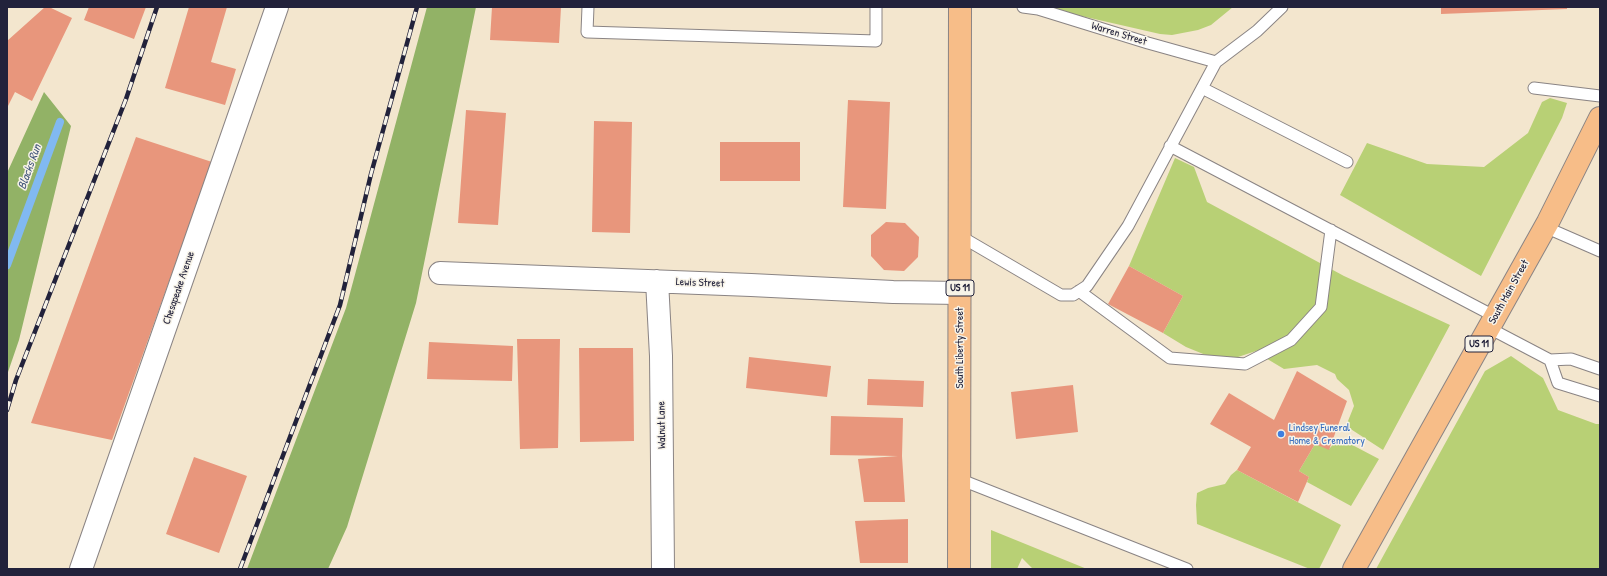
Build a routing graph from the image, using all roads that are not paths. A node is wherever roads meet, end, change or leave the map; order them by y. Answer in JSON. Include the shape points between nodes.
{"nodes":[{"id":1,"x":278,"y":7,"type":"edge"},
{"id":2,"x":588,"y":7,"type":"edge"},
{"id":3,"x":876,"y":7,"type":"edge"},
{"id":4,"x":960,"y":7,"type":"edge"},
{"id":5,"x":1023,"y":7,"type":"edge"},
{"id":6,"x":1282,"y":7,"type":"edge"},
{"id":7,"x":1216,"y":62,"type":"junction"},
{"id":8,"x":1202,"y":88,"type":"junction"},
{"id":9,"x":1534,"y":88,"type":"dead end"},
{"id":10,"x":1600,"y":96,"type":"edge"},
{"id":11,"x":1600,"y":118,"type":"edge"},
{"id":12,"x":1170,"y":146,"type":"junction"},
{"id":13,"x":1347,"y":162,"type":"dead end"},
{"id":14,"x":1545,"y":227,"type":"junction"},
{"id":15,"x":1330,"y":230,"type":"junction"},
{"id":16,"x":960,"y":236,"type":"junction"},
{"id":17,"x":1600,"y":251,"type":"edge"},
{"id":18,"x":440,"y":273,"type":"dead end"},
{"id":19,"x":657,"y":281,"type":"junction"},
{"id":20,"x":1078,"y":291,"type":"junction"},
{"id":21,"x":960,"y":293,"type":"junction"},
{"id":22,"x":1492,"y":322,"type":"junction"},
{"id":23,"x":1550,"y":360,"type":"junction"},
{"id":24,"x":1600,"y":369,"type":"edge"},
{"id":25,"x":1600,"y":396,"type":"edge"},
{"id":26,"x":959,"y":479,"type":"junction"},
{"id":27,"x":81,"y":569,"type":"edge"},
{"id":28,"x":663,"y":569,"type":"edge"},
{"id":29,"x":959,"y":569,"type":"edge"},
{"id":30,"x":1187,"y":569,"type":"edge"},
{"id":31,"x":1354,"y":569,"type":"edge"}],
"edges":[{"from":1,"to":27,"type":"street","name":"Chesapeake Avenue"},
{"from":2,"to":3,"type":"lane","via":[[587,32],[876,41]]},
{"from":4,"to":16,"type":"main road","name":"South Liberty Street","number":"US 11"},
{"from":5,"to":7,"type":"lane","name":"Warren Street","via":[[1038,9]]},
{"from":6,"to":7,"type":"lane","via":[[1257,31]]},
{"from":7,"to":8,"type":"lane"},
{"from":8,"to":12,"type":"lane"},
{"from":8,"to":13,"type":"lane"},
{"from":9,"to":10,"type":"lane"},
{"from":11,"to":14,"type":"main road","name":"South Main Street","number":"US 11"},
{"from":12,"to":15,"type":"lane"},
{"from":12,"to":20,"type":"lane","via":[[1128,226],[1087,286]]},
{"from":14,"to":17,"type":"lane"},
{"from":14,"to":22,"type":"main road","name":"South Main Street","number":"US 11"},
{"from":15,"to":20,"type":"lane","via":[[1321,307],[1292,340],[1245,364],[1170,358]]},
{"from":15,"to":22,"type":"lane"},
{"from":16,"to":20,"type":"lane","via":[[1061,295],[1073,295]]},
{"from":16,"to":21,"type":"main road","name":"South Liberty Street","number":"US 11"},
{"from":18,"to":19,"type":"street","name":"Lewis Street"},
{"from":19,"to":21,"type":"street","name":"Lewis Street"},
{"from":19,"to":28,"type":"street","name":"Walnut Lane","via":[[661,356]]},
{"from":21,"to":26,"type":"main road","name":"South Liberty Street","number":"US 11"},
{"from":22,"to":23,"type":"lane"},
{"from":22,"to":31,"type":"main road","name":"South Main Street","number":"US 11"},
{"from":23,"to":24,"type":"lane","via":[[1571,359]]},
{"from":23,"to":25,"type":"lane","via":[[1558,383]]},
{"from":26,"to":29,"type":"main road","name":"South Liberty Street","number":"US 11"},
{"from":26,"to":30,"type":"lane"}]}
